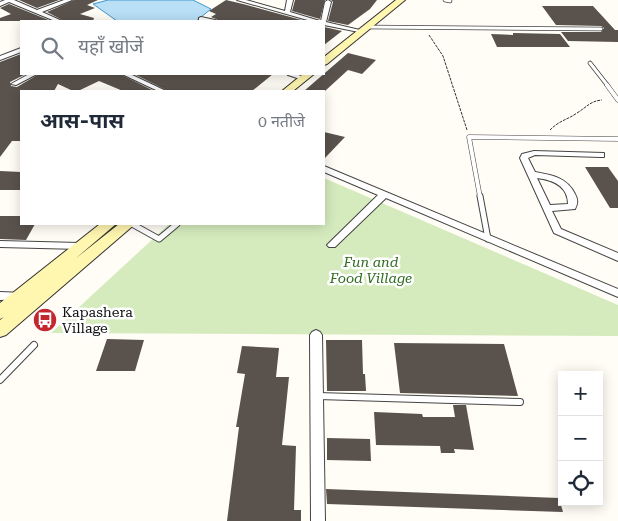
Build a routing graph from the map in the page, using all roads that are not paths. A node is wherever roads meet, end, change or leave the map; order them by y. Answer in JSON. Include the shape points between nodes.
{"nodes":[{"id":1,"x":9,"y":0,"type":"edge"},
{"id":2,"x":69,"y":0,"type":"edge"},
{"id":3,"x":240,"y":0,"type":"edge"},
{"id":4,"x":290,"y":0,"type":"edge"},
{"id":5,"x":391,"y":0,"type":"edge"},
{"id":6,"x":401,"y":0,"type":"edge"},
{"id":7,"x":444,"y":0,"type":"edge"},
{"id":8,"x":450,"y":1,"type":"edge"},
{"id":9,"x":328,"y":2,"type":"dead end"},
{"id":10,"x":0,"y":4,"type":"edge"},
{"id":11,"x":36,"y":12,"type":"junction"},
{"id":12,"x":287,"y":13,"type":"junction"},
{"id":13,"x":201,"y":18,"type":"dead end"},
{"id":14,"x":57,"y":20,"type":"edge"},
{"id":15,"x":209,"y":20,"type":"edge"},
{"id":16,"x":313,"y":20,"type":"edge"},
{"id":17,"x":325,"y":20,"type":"edge"},
{"id":18,"x":325,"y":23,"type":"edge"},
{"id":19,"x":601,"y":29,"type":"dead end"},
{"id":20,"x":362,"y":30,"type":"junction"},
{"id":21,"x":20,"y":50,"type":"edge"},
{"id":22,"x":325,"y":52,"type":"edge"},
{"id":23,"x":0,"y":58,"type":"edge"},
{"id":24,"x":325,"y":61,"type":"edge"},
{"id":25,"x":590,"y":63,"type":"dead end"},
{"id":26,"x":32,"y":75,"type":"edge"},
{"id":27,"x":127,"y":75,"type":"edge"},
{"id":28,"x":299,"y":75,"type":"edge"},
{"id":29,"x":14,"y":84,"type":"dead end"},
{"id":30,"x":161,"y":90,"type":"edge"},
{"id":31,"x":277,"y":90,"type":"edge"},
{"id":32,"x":288,"y":90,"type":"edge"},
{"id":33,"x":618,"y":100,"type":"edge"},
{"id":34,"x":618,"y":139,"type":"edge"},
{"id":35,"x":601,"y":155,"type":"dead end"},
{"id":36,"x":325,"y":169,"type":"edge"},
{"id":37,"x":531,"y":174,"type":"junction"},
{"id":38,"x":384,"y":195,"type":"junction"},
{"id":39,"x":547,"y":208,"type":"junction"},
{"id":40,"x":108,"y":225,"type":"edge"},
{"id":41,"x":127,"y":225,"type":"edge"},
{"id":42,"x":134,"y":225,"type":"edge"},
{"id":43,"x":176,"y":225,"type":"edge"},
{"id":44,"x":488,"y":239,"type":"junction"},
{"id":45,"x":0,"y":244,"type":"edge"},
{"id":46,"x":332,"y":245,"type":"dead end"},
{"id":47,"x":80,"y":246,"type":"junction"},
{"id":48,"x":618,"y":256,"type":"edge"},
{"id":49,"x":618,"y":293,"type":"edge"},
{"id":50,"x":0,"y":296,"type":"edge"},
{"id":51,"x":20,"y":296,"type":"junction"},
{"id":52,"x":0,"y":312,"type":"edge"},
{"id":53,"x":0,"y":330,"type":"edge"},
{"id":54,"x":316,"y":335,"type":"dead end"},
{"id":55,"x":34,"y":345,"type":"dead end"},
{"id":56,"x":0,"y":380,"type":"edge"},
{"id":57,"x":318,"y":396,"type":"junction"},
{"id":58,"x":520,"y":402,"type":"dead end"},
{"id":59,"x":318,"y":521,"type":"edge"}],
"edges":[{"from":1,"to":10,"type":"street"},
{"from":1,"to":11,"type":"street"},
{"from":2,"to":11,"type":"street"},
{"from":3,"to":12,"type":"street"},
{"from":4,"to":12,"type":"street"},
{"from":5,"to":20,"type":"main road"},
{"from":6,"to":20,"type":"main road"},
{"from":7,"to":8,"type":"lane"},
{"from":9,"to":17,"type":"street"},
{"from":11,"to":14,"type":"street"},
{"from":12,"to":16,"type":"street"},
{"from":13,"to":15,"type":"street"},
{"from":18,"to":20,"type":"street"},
{"from":19,"to":20,"type":"lane"},
{"from":20,"to":22,"type":"main road"},
{"from":20,"to":24,"type":"main road"},
{"from":21,"to":23,"type":"street"},
{"from":25,"to":33,"type":"lane"},
{"from":26,"to":29,"type":"street"},
{"from":27,"to":30,"type":"street"},
{"from":28,"to":31,"type":"main road"},
{"from":28,"to":32,"type":"main road"},
{"from":34,"to":44,"type":"lane","via":[[469,137]]},
{"from":35,"to":37,"type":"street","via":[[529,154],[524,158]]},
{"from":36,"to":38,"type":"street"},
{"from":37,"to":39,"type":"street"},
{"from":37,"to":39,"type":"street","via":[[558,180],[568,186],[574,203],[572,207]]},
{"from":38,"to":44,"type":"street"},
{"from":38,"to":46,"type":"street"},
{"from":39,"to":48,"type":"street","via":[[556,231]]},
{"from":40,"to":47,"type":"main road"},
{"from":41,"to":53,"type":"main road"},
{"from":42,"to":43,"type":"lane","via":[[159,239]]},
{"from":44,"to":49,"type":"street"},
{"from":45,"to":47,"type":"street"},
{"from":47,"to":51,"type":"main road"},
{"from":50,"to":51,"type":"street"},
{"from":51,"to":52,"type":"main road"},
{"from":54,"to":57,"type":"street"},
{"from":55,"to":56,"type":"lane"},
{"from":57,"to":58,"type":"lane"},
{"from":57,"to":59,"type":"street"}]}
